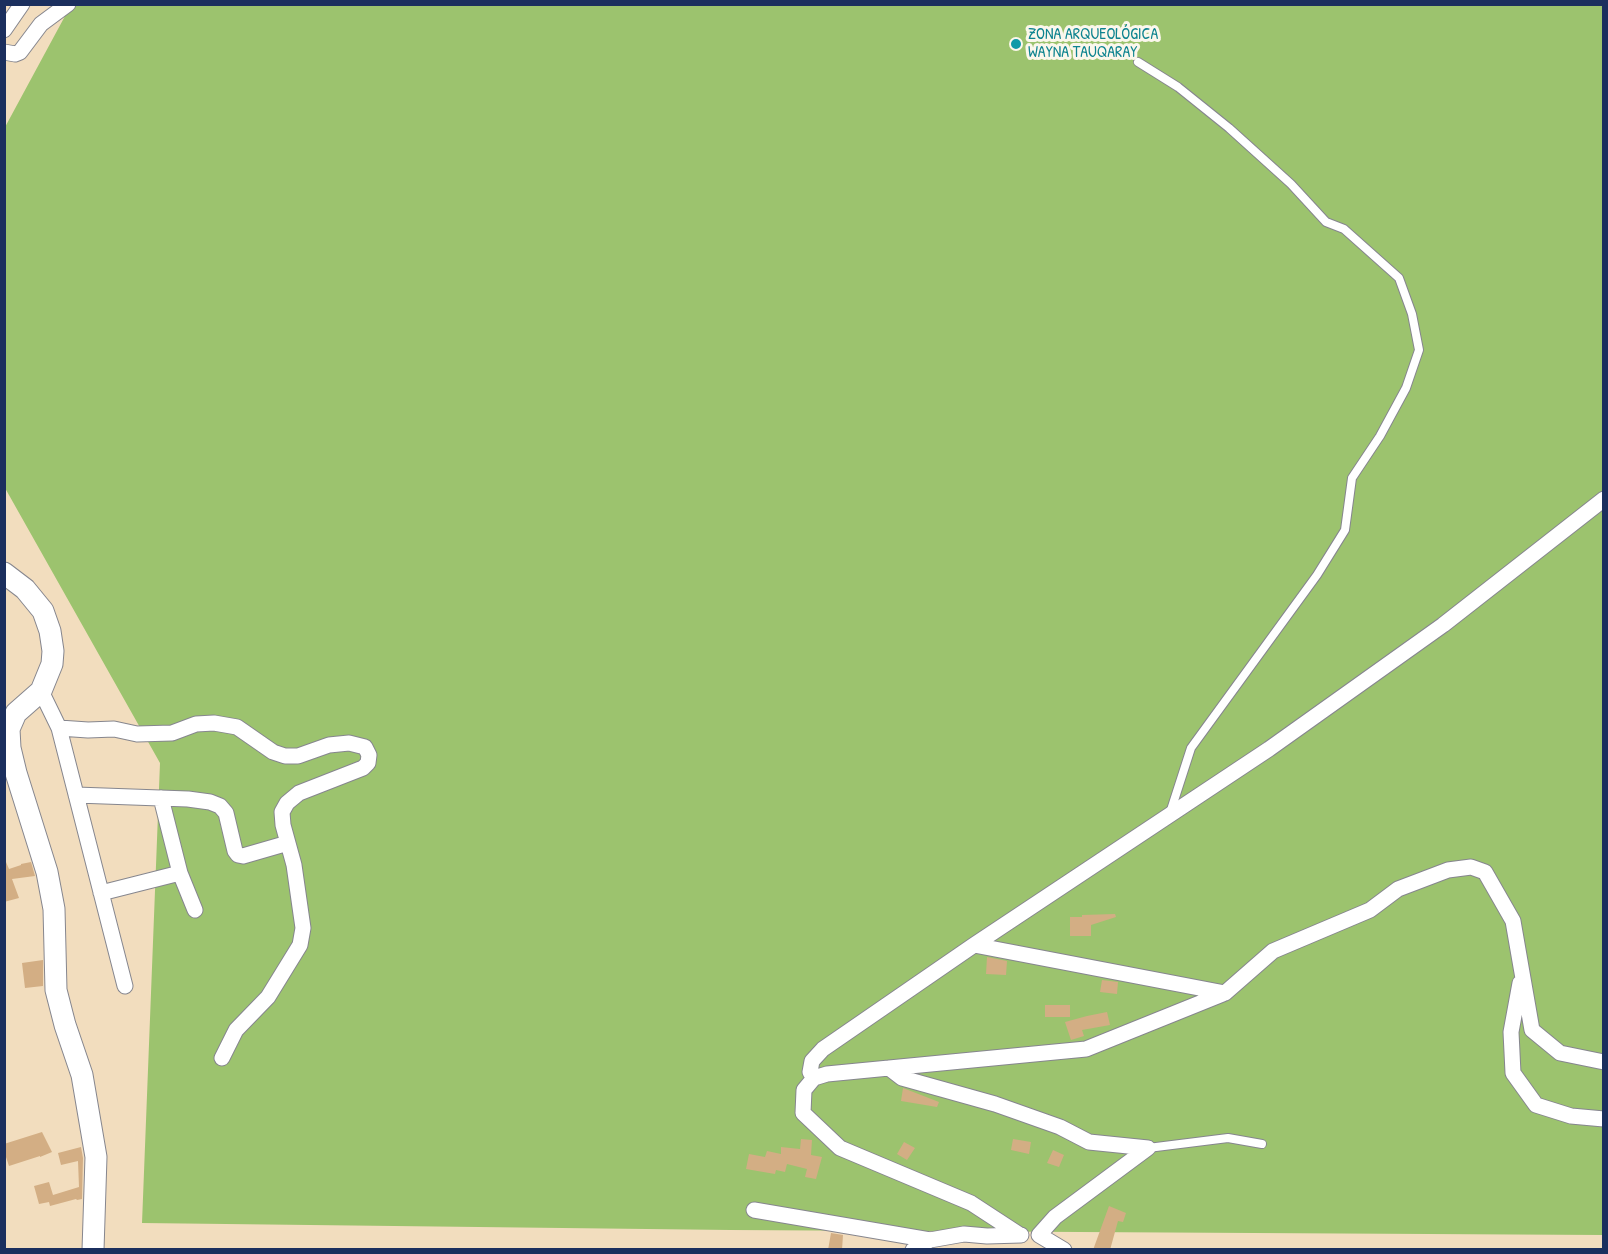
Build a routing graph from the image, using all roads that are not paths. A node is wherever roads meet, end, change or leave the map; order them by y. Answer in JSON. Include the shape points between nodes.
{"nodes":[{"id":1,"x":22,"y":4,"type":"edge"},
{"id":2,"x":68,"y":4,"type":"edge"},
{"id":3,"x":4,"y":30,"type":"edge"},
{"id":4,"x":4,"y":52,"type":"edge"},
{"id":5,"x":1138,"y":62,"type":"dead end"},
{"id":6,"x":1604,"y":500,"type":"edge"},
{"id":7,"x":4,"y":573,"type":"edge"},
{"id":8,"x":41,"y":691,"type":"junction"},
{"id":9,"x":59,"y":728,"type":"junction"},
{"id":10,"x":76,"y":795,"type":"junction"},
{"id":11,"x":161,"y":798,"type":"junction"},
{"id":12,"x":1170,"y":815,"type":"junction"},
{"id":13,"x":288,"y":843,"type":"junction"},
{"id":14,"x":180,"y":873,"type":"junction"},
{"id":15,"x":101,"y":893,"type":"junction"},
{"id":16,"x":195,"y":910,"type":"dead end"},
{"id":17,"x":974,"y":945,"type":"junction"},
{"id":18,"x":1523,"y":971,"type":"junction"},
{"id":19,"x":125,"y":986,"type":"dead end"},
{"id":20,"x":1225,"y":993,"type":"junction"},
{"id":21,"x":222,"y":1058,"type":"dead end"},
{"id":22,"x":1604,"y":1062,"type":"edge"},
{"id":23,"x":889,"y":1068,"type":"junction"},
{"id":24,"x":814,"y":1078,"type":"junction"},
{"id":25,"x":1604,"y":1119,"type":"edge"},
{"id":26,"x":1262,"y":1144,"type":"dead end"},
{"id":27,"x":1148,"y":1148,"type":"junction"},
{"id":28,"x":754,"y":1210,"type":"dead end"},
{"id":29,"x":1020,"y":1235,"type":"junction"},
{"id":30,"x":1039,"y":1235,"type":"junction"},
{"id":31,"x":930,"y":1240,"type":"junction"},
{"id":32,"x":93,"y":1250,"type":"edge"},
{"id":33,"x":913,"y":1250,"type":"edge"},
{"id":34,"x":1064,"y":1250,"type":"edge"}],
"edges":[{"from":1,"to":3,"type":"street"},
{"from":2,"to":4,"type":"street","via":[[41,24],[20,52]]},
{"from":5,"to":12,"type":"lane","via":[[1178,87],[1229,128],[1326,222],[1344,229],[1399,278],[1419,350],[1406,388],[1352,478],[1345,530],[1317,575],[1191,748]]},
{"from":6,"to":12,"type":"street","via":[[1443,625]]},
{"from":7,"to":8,"type":"main road","via":[[43,611],[50,631],[52,664]]},
{"from":8,"to":9,"type":"street"},
{"from":8,"to":32,"type":"main road","via":[[16,713],[9,729],[10,748],[47,872],[54,909],[56,990],[82,1075],[96,1157]]},
{"from":9,"to":10,"type":"street"},
{"from":9,"to":13,"type":"street","via":[[172,733],[196,724],[214,723],[237,727],[285,756],[298,756],[328,745],[349,743],[365,747],[369,755],[363,768],[299,793],[287,803],[282,812]]},
{"from":10,"to":11,"type":"street"},
{"from":10,"to":15,"type":"street"},
{"from":11,"to":13,"type":"street","via":[[220,806],[226,813],[238,855]]},
{"from":11,"to":14,"type":"street"},
{"from":12,"to":17,"type":"street"},
{"from":13,"to":21,"type":"street","via":[[303,928],[300,945],[268,997],[236,1030]]},
{"from":14,"to":15,"type":"street"},
{"from":14,"to":16,"type":"street"},
{"from":15,"to":19,"type":"street"},
{"from":17,"to":20,"type":"street"},
{"from":17,"to":24,"type":"street","via":[[823,1049],[812,1061],[810,1072]]},
{"from":18,"to":20,"type":"street","via":[[1514,921],[1485,872],[1471,867],[1448,870],[1398,889],[1370,910],[1273,951]]},
{"from":18,"to":22,"type":"street","via":[[1532,1030],[1560,1053]]},
{"from":18,"to":25,"type":"street","via":[[1511,1032],[1513,1074],[1536,1104],[1571,1116]]},
{"from":20,"to":23,"type":"street","via":[[1086,1049]]},
{"from":23,"to":24,"type":"street"},
{"from":23,"to":27,"type":"street","via":[[902,1078],[995,1104],[1060,1127],[1089,1142]]},
{"from":24,"to":29,"type":"street","via":[[804,1090],[803,1113],[840,1148],[971,1203]]},
{"from":26,"to":27,"type":"lane","via":[[1228,1138]]},
{"from":27,"to":30,"type":"street","via":[[1055,1217]]},
{"from":28,"to":31,"type":"street"},
{"from":29,"to":30,"type":"street"},
{"from":29,"to":31,"type":"street","via":[[964,1234]]},
{"from":30,"to":34,"type":"street"},
{"from":31,"to":33,"type":"street"}]}
